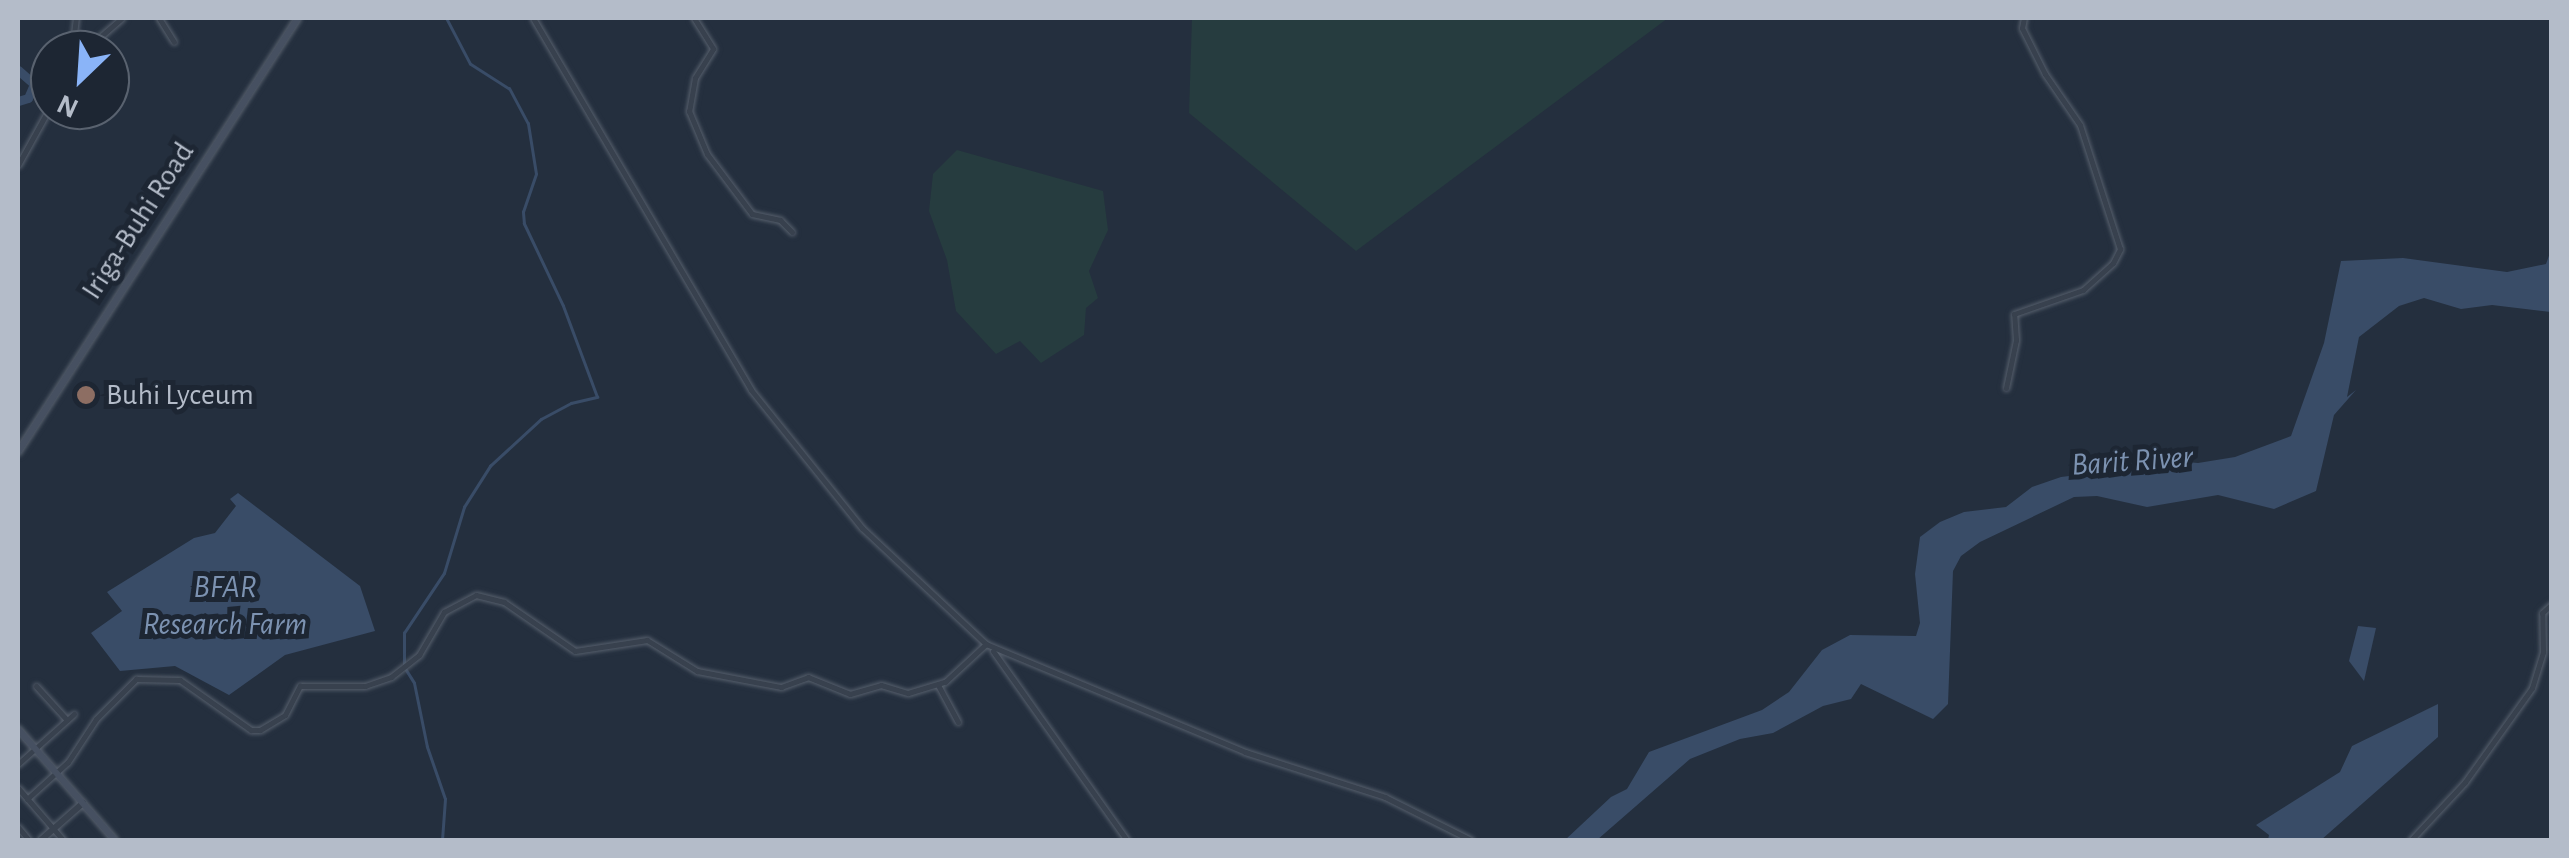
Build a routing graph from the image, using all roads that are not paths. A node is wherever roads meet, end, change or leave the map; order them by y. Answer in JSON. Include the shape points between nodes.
{"nodes":[{"id":1,"x":158,"y":18,"type":"edge"},
{"id":2,"x":298,"y":18,"type":"edge"},
{"id":3,"x":534,"y":18,"type":"edge"},
{"id":4,"x":694,"y":18,"type":"edge"},
{"id":5,"x":2024,"y":18,"type":"edge"},
{"id":6,"x":174,"y":42,"type":"dead end"},
{"id":7,"x":37,"y":130,"type":"edge"},
{"id":8,"x":18,"y":165,"type":"edge"},
{"id":9,"x":792,"y":232,"type":"dead end"},
{"id":10,"x":2006,"y":388,"type":"dead end"},
{"id":11,"x":18,"y":452,"type":"edge"},
{"id":12,"x":2552,"y":604,"type":"edge"},
{"id":13,"x":989,"y":647,"type":"junction"},
{"id":14,"x":938,"y":684,"type":"junction"},
{"id":15,"x":36,"y":686,"type":"dead end"},
{"id":16,"x":74,"y":714,"type":"dead end"},
{"id":17,"x":68,"y":720,"type":"junction"},
{"id":18,"x":958,"y":722,"type":"dead end"},
{"id":19,"x":18,"y":729,"type":"edge"},
{"id":20,"x":36,"y":748,"type":"junction"},
{"id":21,"x":18,"y":764,"type":"edge"},
{"id":22,"x":56,"y":773,"type":"junction"},
{"id":23,"x":18,"y":788,"type":"edge"},
{"id":24,"x":27,"y":798,"type":"junction"},
{"id":25,"x":83,"y":803,"type":"junction"},
{"id":26,"x":18,"y":827,"type":"edge"},
{"id":27,"x":53,"y":830,"type":"junction"},
{"id":28,"x":109,"y":832,"type":"junction"},
{"id":29,"x":29,"y":840,"type":"edge"},
{"id":30,"x":41,"y":840,"type":"edge"},
{"id":31,"x":63,"y":840,"type":"edge"},
{"id":32,"x":100,"y":840,"type":"edge"},
{"id":33,"x":116,"y":840,"type":"edge"},
{"id":34,"x":1128,"y":840,"type":"edge"},
{"id":35,"x":1471,"y":840,"type":"edge"},
{"id":36,"x":2411,"y":840,"type":"edge"}],
"edges":[{"from":1,"to":6,"type":"street"},
{"from":2,"to":11,"type":"main road","name":"Iriga-Buhi Road"},
{"from":3,"to":13,"type":"street","via":[[751,390],[862,528]]},
{"from":4,"to":9,"type":"street","via":[[712,48],[695,78],[689,111],[707,154],[752,214],[780,220]]},
{"from":5,"to":10,"type":"street","via":[[2022,28],[2045,74],[2080,125],[2120,249],[2083,290],[2014,314]]},
{"from":7,"to":8,"type":"street"},
{"from":12,"to":36,"type":"street","via":[[2542,613],[2543,652],[2532,688],[2465,782]]},
{"from":13,"to":14,"type":"street"},
{"from":13,"to":34,"type":"street"},
{"from":13,"to":35,"type":"street","via":[[1245,752],[1385,797]]},
{"from":14,"to":18,"type":"street"},
{"from":14,"to":22,"type":"street","via":[[908,692],[881,685],[850,694],[805,676],[768,685],[694,670],[647,640],[577,652],[504,602],[479,595],[444,612],[402,670],[368,685],[300,686],[285,715],[254,730],[180,680],[140,677],[96,718]]},
{"from":15,"to":17,"type":"street"},
{"from":16,"to":17,"type":"street"},
{"from":17,"to":20,"type":"street"},
{"from":19,"to":20,"type":"main road"},
{"from":20,"to":21,"type":"street"},
{"from":20,"to":22,"type":"main road"},
{"from":22,"to":24,"type":"street"},
{"from":22,"to":25,"type":"main road"},
{"from":23,"to":24,"type":"street"},
{"from":24,"to":27,"type":"street"},
{"from":25,"to":27,"type":"street"},
{"from":25,"to":28,"type":"main road"},
{"from":26,"to":29,"type":"street"},
{"from":27,"to":30,"type":"street"},
{"from":27,"to":31,"type":"street"},
{"from":28,"to":32,"type":"street"},
{"from":28,"to":33,"type":"main road"}]}
